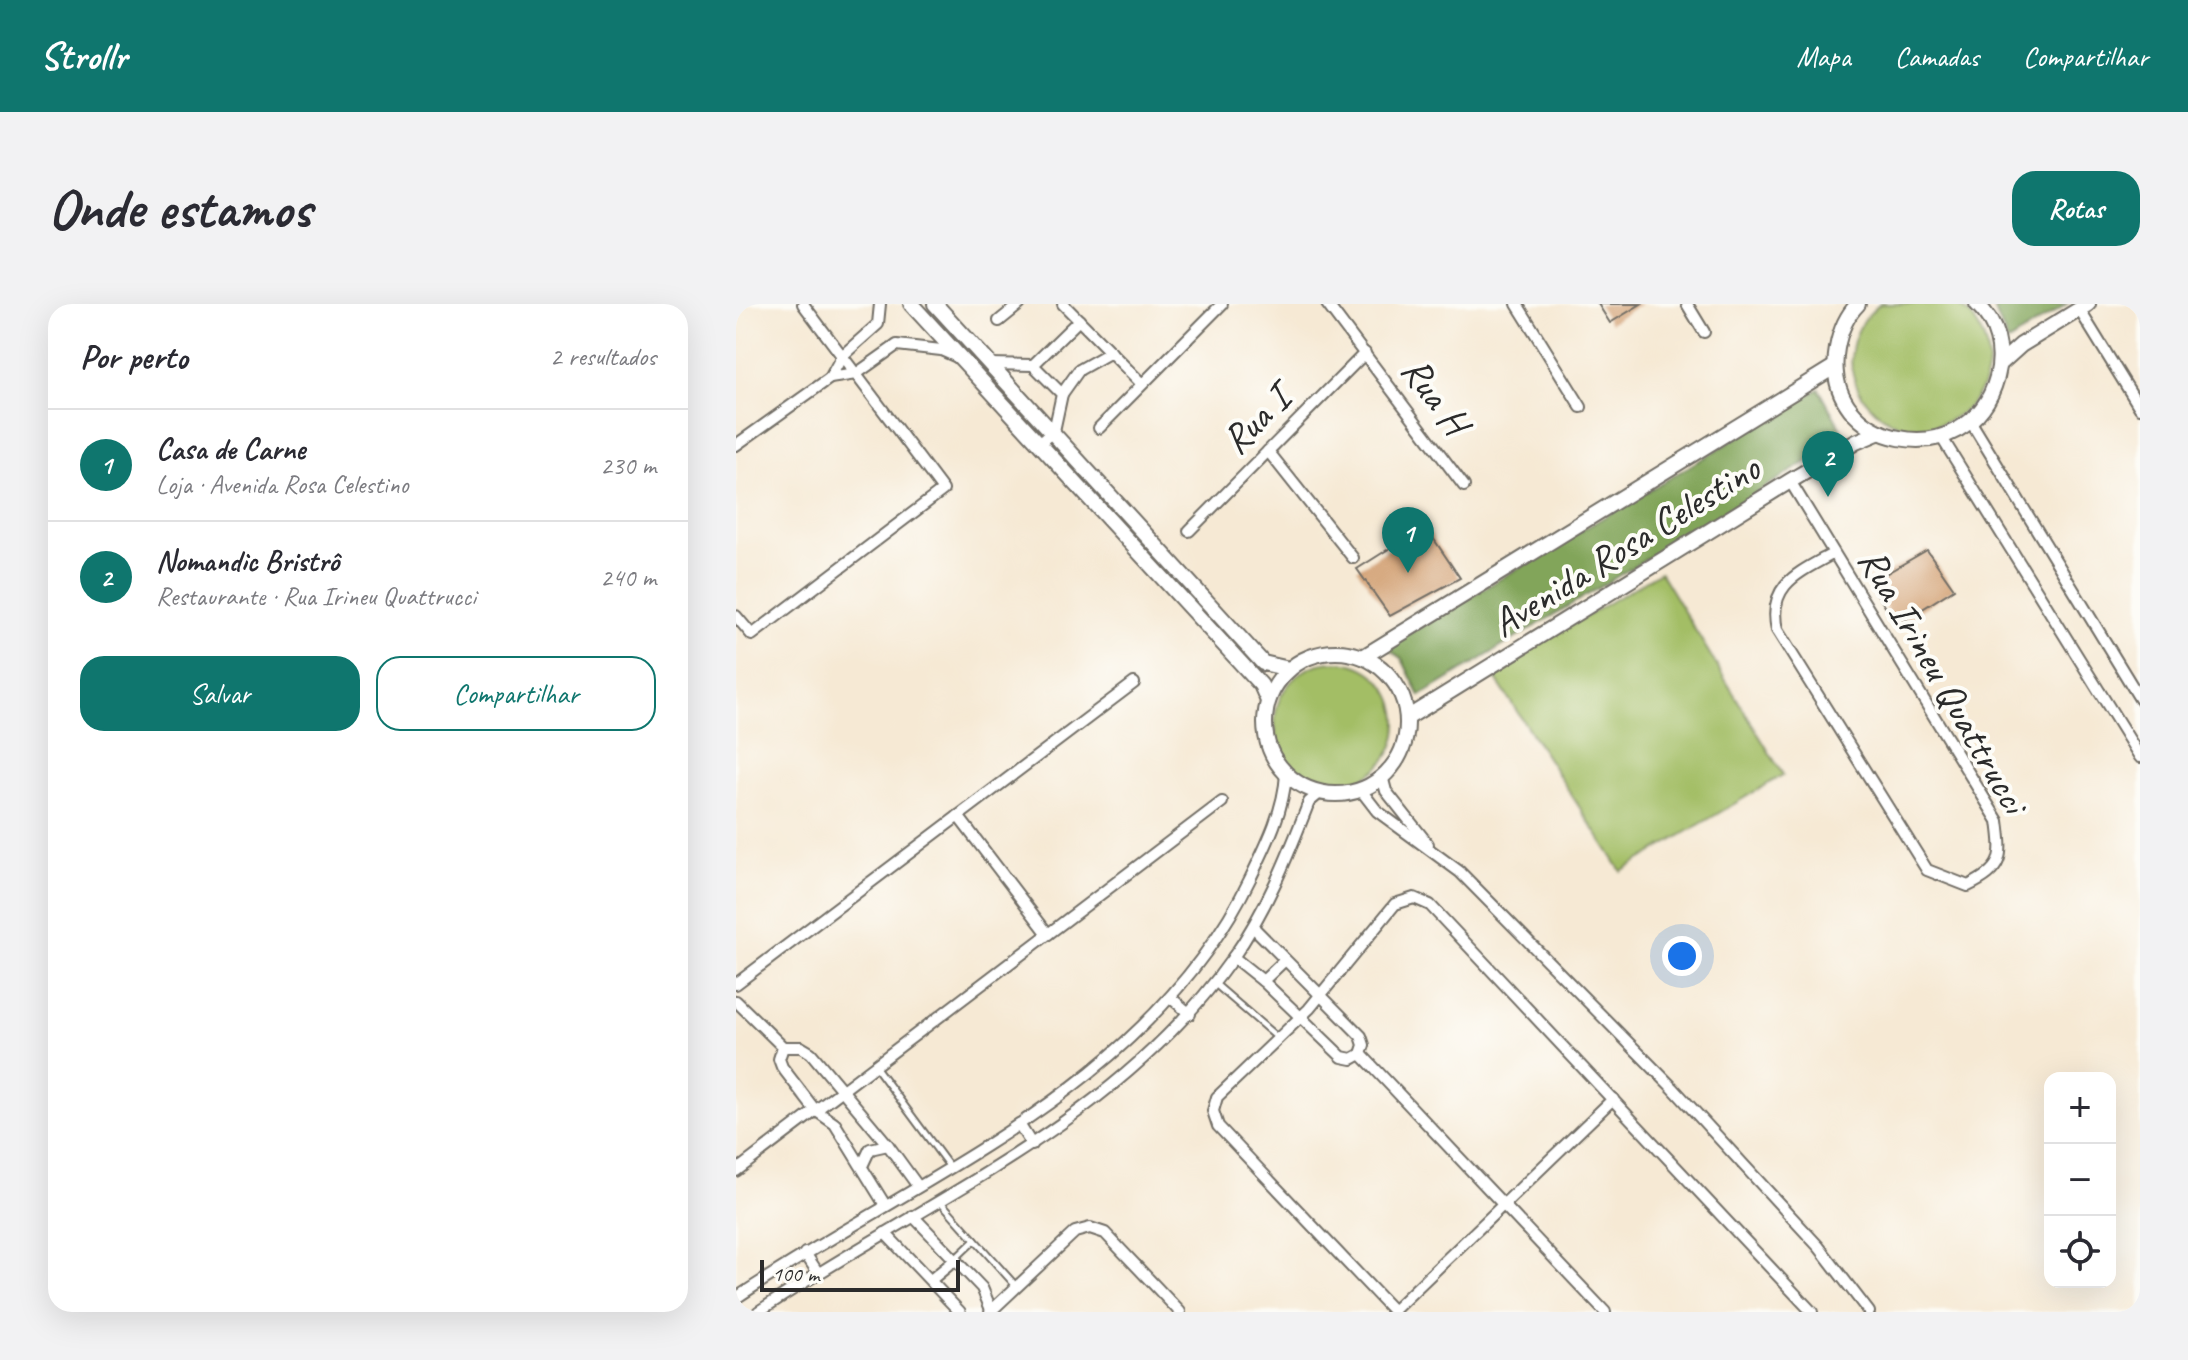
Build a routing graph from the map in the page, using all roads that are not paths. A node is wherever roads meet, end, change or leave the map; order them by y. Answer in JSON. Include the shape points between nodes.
{"nodes":[{"id":1,"x":803,"y":304,"type":"edge"},
{"id":2,"x":880,"y":304,"type":"edge"},
{"id":3,"x":911,"y":304,"type":"edge"},
{"id":4,"x":935,"y":304,"type":"edge"},
{"id":5,"x":1020,"y":304,"type":"edge"},
{"id":6,"x":1063,"y":304,"type":"edge"},
{"id":7,"x":1222,"y":304,"type":"edge"},
{"id":8,"x":1327,"y":304,"type":"edge"},
{"id":9,"x":1517,"y":304,"type":"edge"},
{"id":10,"x":1687,"y":304,"type":"edge"},
{"id":11,"x":1977,"y":304,"type":"edge"},
{"id":12,"x":1855,"y":305,"type":"edge"},
{"id":13,"x":2084,"y":307,"type":"edge"},
{"id":14,"x":1079,"y":320,"type":"junction"},
{"id":15,"x":999,"y":321,"type":"dead end"},
{"id":16,"x":1704,"y":332,"type":"dead end"},
{"id":17,"x":1111,"y":352,"type":"junction"},
{"id":18,"x":1365,"y":353,"type":"junction"},
{"id":19,"x":842,"y":356,"type":"junction"},
{"id":20,"x":962,"y":360,"type":"junction"},
{"id":21,"x":2001,"y":363,"type":"junction"},
{"id":22,"x":989,"y":364,"type":"junction"},
{"id":23,"x":1033,"y":365,"type":"junction"},
{"id":24,"x":1834,"y":367,"type":"junction"},
{"id":25,"x":856,"y":374,"type":"junction"},
{"id":26,"x":830,"y":378,"type":"junction"},
{"id":27,"x":1142,"y":384,"type":"junction"},
{"id":28,"x":1062,"y":394,"type":"junction"},
{"id":29,"x":1581,"y":407,"type":"dead end"},
{"id":30,"x":2140,"y":408,"type":"edge"},
{"id":31,"x":1971,"y":422,"type":"junction"},
{"id":32,"x":1099,"y":428,"type":"dead end"},
{"id":33,"x":1054,"y":431,"type":"junction"},
{"id":34,"x":1880,"y":432,"type":"junction"},
{"id":35,"x":1942,"y":438,"type":"junction"},
{"id":36,"x":1039,"y":443,"type":"junction"},
{"id":37,"x":736,"y":445,"type":"edge"},
{"id":38,"x":1268,"y":451,"type":"junction"},
{"id":39,"x":1790,"y":481,"type":"junction"},
{"id":40,"x":1464,"y":486,"type":"dead end"},
{"id":41,"x":1189,"y":531,"type":"dead end"},
{"id":42,"x":1834,"y":553,"type":"junction"},
{"id":43,"x":1353,"y":558,"type":"dead end"},
{"id":44,"x":736,"y":616,"type":"edge"},
{"id":45,"x":1363,"y":657,"type":"junction"},
{"id":46,"x":1289,"y":669,"type":"junction"},
{"id":47,"x":1134,"y":683,"type":"dead end"},
{"id":48,"x":2140,"y":699,"type":"edge"},
{"id":49,"x":1268,"y":701,"type":"junction"},
{"id":50,"x":1407,"y":718,"type":"junction"},
{"id":51,"x":2140,"y":757,"type":"edge"},
{"id":52,"x":1286,"y":774,"type":"junction"},
{"id":53,"x":1382,"y":776,"type":"junction"},
{"id":54,"x":1360,"y":789,"type":"junction"},
{"id":55,"x":1321,"y":792,"type":"junction"},
{"id":56,"x":1222,"y":802,"type":"dead end"},
{"id":57,"x":958,"y":816,"type":"junction"},
{"id":58,"x":1429,"y":846,"type":"junction"},
{"id":59,"x":1253,"y":927,"type":"junction"},
{"id":60,"x":1048,"y":934,"type":"junction"},
{"id":61,"x":1233,"y":957,"type":"junction"},
{"id":62,"x":1284,"y":961,"type":"junction"},
{"id":63,"x":1263,"y":981,"type":"junction"},
{"id":64,"x":1214,"y":983,"type":"junction"},
{"id":65,"x":736,"y":984,"type":"edge"},
{"id":66,"x":1322,"y":995,"type":"junction"},
{"id":67,"x":1171,"y":998,"type":"junction"},
{"id":68,"x":736,"y":1001,"type":"edge"},
{"id":69,"x":1190,"y":1014,"type":"junction"},
{"id":70,"x":1301,"y":1018,"type":"junction"},
{"id":71,"x":1280,"y":1040,"type":"junction"},
{"id":72,"x":783,"y":1047,"type":"junction"},
{"id":73,"x":1361,"y":1054,"type":"junction"},
{"id":74,"x":875,"y":1065,"type":"junction"},
{"id":75,"x":842,"y":1090,"type":"junction"},
{"id":76,"x":1613,"y":1099,"type":"junction"},
{"id":77,"x":815,"y":1110,"type":"junction"},
{"id":78,"x":1019,"y":1124,"type":"junction"},
{"id":79,"x":888,"y":1145,"type":"junction"},
{"id":80,"x":1032,"y":1145,"type":"junction"},
{"id":81,"x":863,"y":1164,"type":"junction"},
{"id":82,"x":949,"y":1166,"type":"junction"},
{"id":83,"x":736,"y":1171,"type":"edge"},
{"id":84,"x":917,"y":1185,"type":"junction"},
{"id":85,"x":939,"y":1201,"type":"junction"},
{"id":86,"x":885,"y":1205,"type":"junction"},
{"id":87,"x":1503,"y":1205,"type":"junction"},
{"id":88,"x":913,"y":1216,"type":"junction"},
{"id":89,"x":885,"y":1233,"type":"junction"},
{"id":90,"x":975,"y":1240,"type":"junction"},
{"id":91,"x":805,"y":1253,"type":"junction"},
{"id":92,"x":955,"y":1260,"type":"junction"},
{"id":93,"x":818,"y":1273,"type":"junction"},
{"id":94,"x":932,"y":1279,"type":"junction"},
{"id":95,"x":1017,"y":1287,"type":"junction"},
{"id":96,"x":736,"y":1298,"type":"edge"},
{"id":97,"x":1394,"y":1311,"type":"edge"},
{"id":98,"x":758,"y":1312,"type":"edge"},
{"id":99,"x":960,"y":1312,"type":"edge"},
{"id":100,"x":991,"y":1312,"type":"edge"},
{"id":101,"x":1180,"y":1312,"type":"edge"},
{"id":102,"x":1605,"y":1312,"type":"edge"},
{"id":103,"x":1812,"y":1312,"type":"edge"},
{"id":104,"x":1869,"y":1312,"type":"edge"}],
"edges":[{"from":1,"to":19,"type":"street"},
{"from":2,"to":19,"type":"street","via":[[878,324]]},
{"from":3,"to":20,"type":"street"},
{"from":4,"to":22,"type":"street"},
{"from":5,"to":15,"type":"street"},
{"from":6,"to":14,"type":"street"},
{"from":7,"to":27,"type":"street"},
{"from":8,"to":18,"type":"street","name":"Rua H"},
{"from":9,"to":29,"type":"street"},
{"from":10,"to":16,"type":"street"},
{"from":11,"to":21,"type":"street","via":[[1997,335]]},
{"from":12,"to":24,"type":"street","via":[[1840,331]]},
{"from":13,"to":21,"type":"street"},
{"from":13,"to":30,"type":"street"},
{"from":14,"to":17,"type":"street"},
{"from":14,"to":23,"type":"street"},
{"from":17,"to":27,"type":"street"},
{"from":17,"to":28,"type":"street","via":[[1079,370]]},
{"from":18,"to":38,"type":"street","name":"Rua I"},
{"from":18,"to":40,"type":"street","name":"Rua H"},
{"from":19,"to":25,"type":"street"},
{"from":19,"to":26,"type":"street"},
{"from":20,"to":25,"type":"street","via":[[941,350],[897,345]]},
{"from":20,"to":36,"type":"street"},
{"from":21,"to":31,"type":"street","via":[[1992,399]]},
{"from":22,"to":23,"type":"street"},
{"from":22,"to":33,"type":"street"},
{"from":23,"to":28,"type":"street"},
{"from":24,"to":34,"type":"street","via":[[1851,409]]},
{"from":24,"to":45,"type":"street","name":"Avenida Rosa Celestino"},
{"from":25,"to":26,"type":"street"},
{"from":25,"to":44,"type":"street","via":[[943,490],[752,635]]},
{"from":26,"to":37,"type":"street"},
{"from":27,"to":32,"type":"street"},
{"from":28,"to":33,"type":"street"},
{"from":31,"to":35,"type":"street"},
{"from":31,"to":48,"type":"street"},
{"from":33,"to":36,"type":"street"},
{"from":33,"to":46,"type":"street","via":[[1263,663]]},
{"from":34,"to":35,"type":"street","via":[[1909,442]]},
{"from":34,"to":39,"type":"street","name":"Avenida Rosa Celestino"},
{"from":35,"to":51,"type":"street"},
{"from":36,"to":49,"type":"street","via":[[1261,685]]},
{"from":38,"to":41,"type":"street","name":"Rua I"},
{"from":38,"to":43,"type":"street"},
{"from":39,"to":42,"type":"street","name":"Rua Irineu Quattrucci"},
{"from":39,"to":50,"type":"street","name":"Avenida Rosa Celestino"},
{"from":42,"to":42,"type":"street","name":"Rua Irineu Quattrucci","via":[[1998,821],[2002,854],[1990,876],[1968,886],[1927,870],[1777,630],[1772,608],[1781,589]]},
{"from":45,"to":46,"type":"street","via":[[1324,653]]},
{"from":45,"to":50,"type":"street","via":[[1394,682]]},
{"from":46,"to":49,"type":"street"},
{"from":47,"to":57,"type":"street"},
{"from":49,"to":52,"type":"street","via":[[1267,740]]},
{"from":50,"to":53,"type":"street","via":[[1398,756]]},
{"from":52,"to":55,"type":"street"},
{"from":52,"to":67,"type":"street","via":[[1285,794],[1245,891]]},
{"from":53,"to":54,"type":"street"},
{"from":53,"to":58,"type":"street","via":[[1386,791]]},
{"from":54,"to":55,"type":"street"},
{"from":54,"to":58,"type":"street","via":[[1377,811]]},
{"from":55,"to":59,"type":"street","via":[[1309,802]]},
{"from":56,"to":60,"type":"street"},
{"from":57,"to":60,"type":"street"},
{"from":57,"to":65,"type":"street"},
{"from":58,"to":104,"type":"street","via":[[1673,1088],[1819,1247]]},
{"from":59,"to":61,"type":"street"},
{"from":59,"to":62,"type":"street"},
{"from":60,"to":74,"type":"street"},
{"from":61,"to":63,"type":"street"},
{"from":61,"to":64,"type":"street"},
{"from":62,"to":63,"type":"street"},
{"from":62,"to":66,"type":"street"},
{"from":63,"to":70,"type":"street"},
{"from":64,"to":69,"type":"street"},
{"from":64,"to":71,"type":"lane"},
{"from":66,"to":70,"type":"street"},
{"from":66,"to":73,"type":"street","via":[[1361,1036]]},
{"from":66,"to":76,"type":"street","via":[[1395,904],[1419,899]]},
{"from":67,"to":69,"type":"street"},
{"from":67,"to":78,"type":"street","via":[[1106,1062]]},
{"from":68,"to":72,"type":"street"},
{"from":69,"to":80,"type":"street","via":[[1122,1080]]},
{"from":70,"to":71,"type":"street"},
{"from":70,"to":73,"type":"street","via":[[1342,1057]]},
{"from":71,"to":97,"type":"street","via":[[1217,1097],[1215,1121]]},
{"from":72,"to":75,"type":"street","via":[[806,1050]]},
{"from":72,"to":77,"type":"street","via":[[780,1064]]},
{"from":73,"to":87,"type":"street"},
{"from":74,"to":75,"type":"street"},
{"from":74,"to":82,"type":"lane"},
{"from":75,"to":77,"type":"street"},
{"from":75,"to":79,"type":"street"},
{"from":76,"to":87,"type":"street"},
{"from":76,"to":103,"type":"street"},
{"from":77,"to":81,"type":"street","via":[[835,1124]]},
{"from":77,"to":83,"type":"street"},
{"from":78,"to":80,"type":"street"},
{"from":78,"to":82,"type":"street"},
{"from":79,"to":81,"type":"street","via":[[870,1149]]},
{"from":79,"to":84,"type":"street"},
{"from":80,"to":85,"type":"street"},
{"from":81,"to":86,"type":"street"},
{"from":82,"to":84,"type":"street"},
{"from":84,"to":86,"type":"street"},
{"from":85,"to":88,"type":"street"},
{"from":85,"to":90,"type":"lane"},
{"from":86,"to":91,"type":"street"},
{"from":87,"to":97,"type":"street"},
{"from":87,"to":102,"type":"street"},
{"from":88,"to":89,"type":"street"},
{"from":88,"to":92,"type":"street"},
{"from":89,"to":93,"type":"street"},
{"from":89,"to":94,"type":"street"},
{"from":90,"to":92,"type":"lane"},
{"from":90,"to":95,"type":"lane"},
{"from":91,"to":93,"type":"street"},
{"from":91,"to":96,"type":"street"},
{"from":92,"to":94,"type":"street"},
{"from":92,"to":100,"type":"street","via":[[982,1288]]},
{"from":93,"to":98,"type":"street"},
{"from":94,"to":99,"type":"street"},
{"from":95,"to":100,"type":"street"},
{"from":95,"to":101,"type":"street","via":[[1075,1232],[1095,1229],[1105,1233]]}]}
